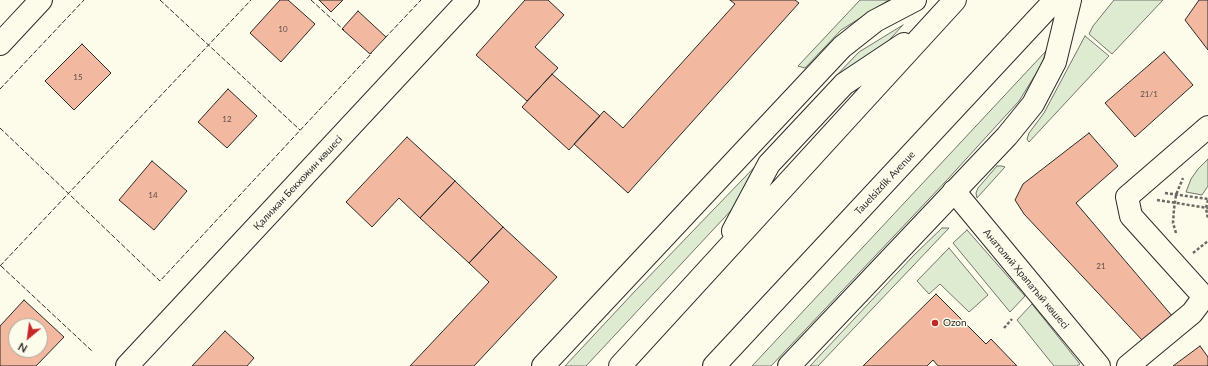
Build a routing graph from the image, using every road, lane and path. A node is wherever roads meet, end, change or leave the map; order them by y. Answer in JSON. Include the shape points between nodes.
{"nodes":[{"id":1,"x":41,"y":0,"type":"edge"},
{"id":2,"x":468,"y":0,"type":"edge"},
{"id":3,"x":915,"y":0,"type":"edge"},
{"id":4,"x":955,"y":0,"type":"edge"},
{"id":5,"x":1055,"y":0,"type":"edge"},
{"id":6,"x":1070,"y":0,"type":"edge"},
{"id":7,"x":0,"y":44,"type":"edge"},
{"id":8,"x":1208,"y":127,"type":"edge"},
{"id":9,"x":1185,"y":174,"type":"dead end"},
{"id":10,"x":954,"y":191,"type":"junction"},
{"id":11,"x":1163,"y":193,"type":"dead end"},
{"id":12,"x":1176,"y":195,"type":"junction"},
{"id":13,"x":1152,"y":200,"type":"dead end"},
{"id":14,"x":1208,"y":200,"type":"edge"},
{"id":15,"x":1175,"y":203,"type":"junction"},
{"id":16,"x":1207,"y":208,"type":"edge"},
{"id":17,"x":1208,"y":219,"type":"edge"},
{"id":18,"x":1179,"y":238,"type":"dead end"},
{"id":19,"x":1208,"y":241,"type":"edge"},
{"id":20,"x":1190,"y":255,"type":"dead end"},
{"id":21,"x":1206,"y":300,"type":"edge"},
{"id":22,"x":1012,"y":319,"type":"dead end"},
{"id":23,"x":1004,"y":328,"type":"dead end"},
{"id":24,"x":127,"y":366,"type":"edge"},
{"id":25,"x":543,"y":366,"type":"edge"},
{"id":26,"x":620,"y":366,"type":"edge"},
{"id":27,"x":714,"y":366,"type":"edge"},
{"id":28,"x":789,"y":366,"type":"edge"},
{"id":29,"x":1099,"y":366,"type":"edge"},
{"id":30,"x":1128,"y":366,"type":"edge"}],
"edges":[{"from":1,"to":7,"type":"main road"},
{"from":2,"to":24,"type":"main road","name":"Қалижан Бекхожин көшесі"},
{"from":3,"to":25,"type":"main road","via":[[875,21],[842,47]]},
{"from":4,"to":26,"type":"main road"},
{"from":5,"to":27,"type":"main road","name":"Tauelsizdik Avenue"},
{"from":6,"to":10,"type":"main road","via":[[1055,62],[1033,104],[1007,136]]},
{"from":8,"to":21,"type":"main road","via":[[1127,197],[1130,216]]},
{"from":9,"to":12,"type":"path"},
{"from":10,"to":28,"type":"main road"},
{"from":10,"to":29,"type":"main road","name":"Анатолий Храпатый көшесі"},
{"from":11,"to":12,"type":"path"},
{"from":12,"to":14,"type":"path"},
{"from":12,"to":15,"type":"path"},
{"from":13,"to":15,"type":"path"},
{"from":14,"to":16,"type":"path"},
{"from":15,"to":16,"type":"path"},
{"from":15,"to":18,"type":"path","via":[[1173,222]]},
{"from":16,"to":17,"type":"path"},
{"from":19,"to":20,"type":"path"},
{"from":21,"to":30,"type":"main road"},
{"from":22,"to":23,"type":"path"}]}
